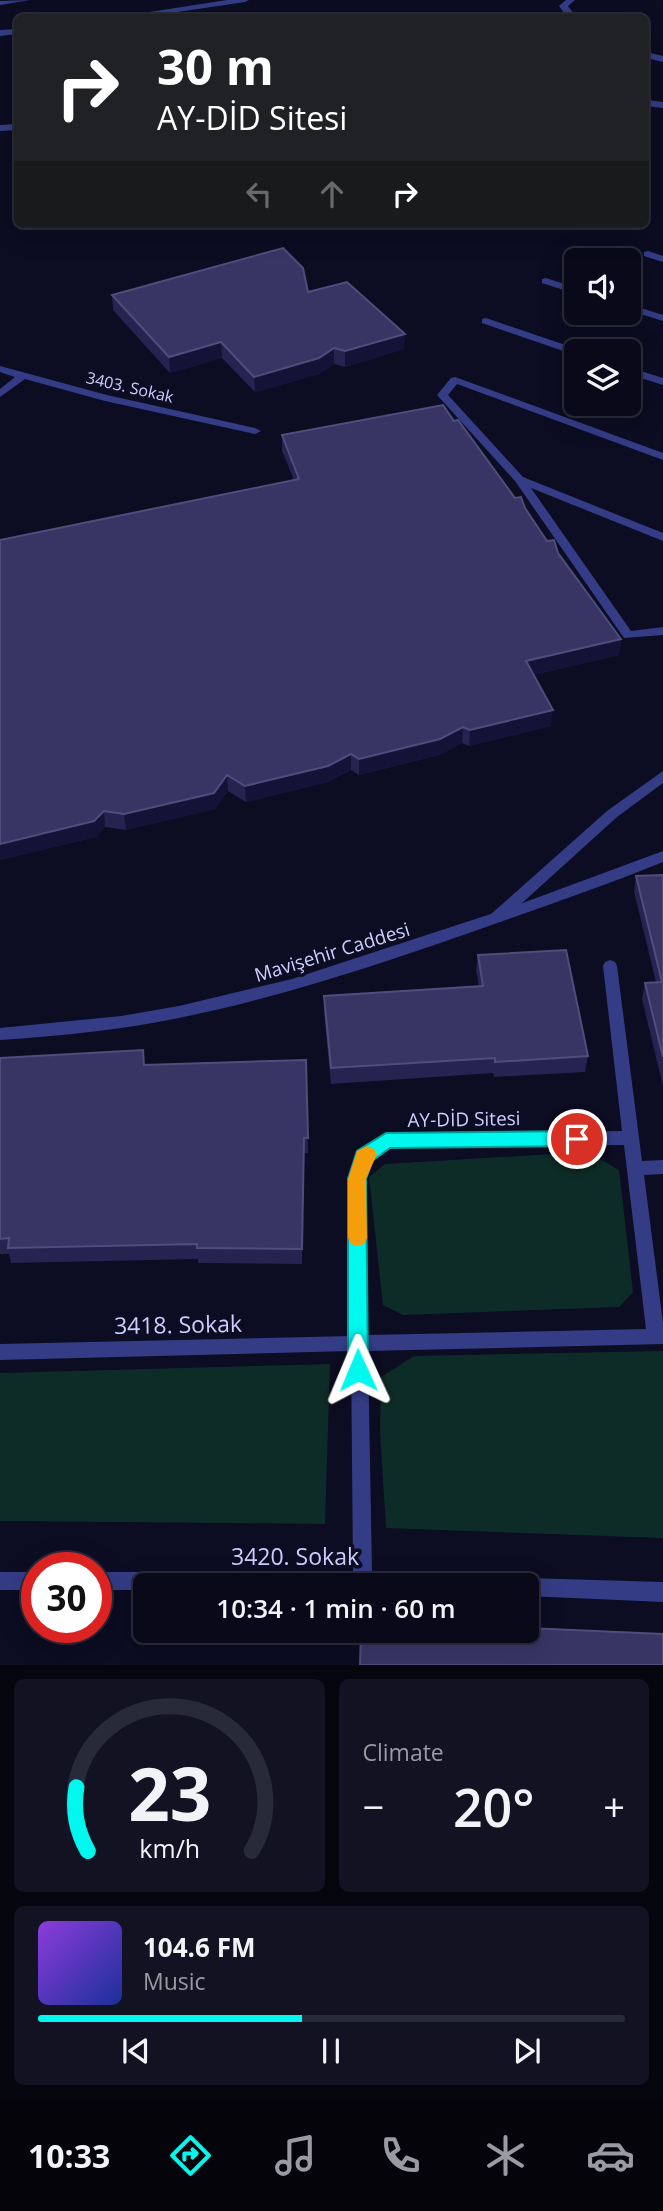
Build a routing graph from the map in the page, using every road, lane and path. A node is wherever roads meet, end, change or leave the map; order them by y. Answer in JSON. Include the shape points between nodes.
{"nodes":[{"id":1,"x":26,"y":0,"type":"edge"},
{"id":2,"x":246,"y":0,"type":"edge"},
{"id":3,"x":571,"y":0,"type":"edge"},
{"id":4,"x":0,"y":4,"type":"edge"},
{"id":5,"x":144,"y":14,"type":"edge"},
{"id":6,"x":570,"y":14,"type":"edge"},
{"id":7,"x":648,"y":254,"type":"dead end"},
{"id":8,"x":663,"y":259,"type":"edge"},
{"id":9,"x":546,"y":281,"type":"dead end"},
{"id":10,"x":564,"y":287,"type":"edge"},
{"id":11,"x":641,"y":311,"type":"edge"},
{"id":12,"x":663,"y":318,"type":"edge"},
{"id":13,"x":486,"y":321,"type":"dead end"},
{"id":14,"x":564,"y":348,"type":"edge"},
{"id":15,"x":0,"y":369,"type":"edge"},
{"id":16,"x":641,"y":374,"type":"edge"},
{"id":17,"x":23,"y":376,"type":"junction"},
{"id":18,"x":663,"y":382,"type":"edge"},
{"id":19,"x":0,"y":394,"type":"edge"},
{"id":20,"x":255,"y":431,"type":"dead end"},
{"id":21,"x":663,"y":457,"type":"edge"},
{"id":22,"x":519,"y":479,"type":"junction"},
{"id":23,"x":663,"y":537,"type":"edge"},
{"id":24,"x":663,"y":631,"type":"edge"},
{"id":25,"x":663,"y":776,"type":"edge"},
{"id":26,"x":663,"y":856,"type":"edge"},
{"id":27,"x":496,"y":918,"type":"junction"},
{"id":28,"x":610,"y":966,"type":"dead end"},
{"id":29,"x":0,"y":1034,"type":"edge"},
{"id":30,"x":631,"y":1138,"type":"junction"},
{"id":31,"x":663,"y":1167,"type":"edge"},
{"id":32,"x":635,"y":1168,"type":"junction"},
{"id":33,"x":659,"y":1337,"type":"edge"},
{"id":34,"x":358,"y":1344,"type":"junction"},
{"id":35,"x":0,"y":1352,"type":"edge"},
{"id":36,"x":363,"y":1573,"type":"edge"},
{"id":37,"x":0,"y":1580,"type":"edge"},
{"id":38,"x":21,"y":1580,"type":"edge"},
{"id":39,"x":112,"y":1580,"type":"edge"},
{"id":40,"x":133,"y":1580,"type":"edge"},
{"id":41,"x":539,"y":1587,"type":"edge"},
{"id":42,"x":663,"y":1592,"type":"edge"}],
"edges":[{"from":1,"to":4,"type":"street"},
{"from":2,"to":5,"type":"street"},
{"from":3,"to":6,"type":"street","via":[[563,6]]},
{"from":7,"to":8,"type":"street"},
{"from":9,"to":10,"type":"street"},
{"from":11,"to":12,"type":"street"},
{"from":13,"to":14,"type":"street"},
{"from":15,"to":17,"type":"street","name":"3403. Sokak"},
{"from":16,"to":18,"type":"street"},
{"from":17,"to":19,"type":"street"},
{"from":17,"to":20,"type":"street","name":"3403. Sokak"},
{"from":21,"to":22,"type":"street","via":[[456,380],[442,395]]},
{"from":22,"to":23,"type":"street"},
{"from":22,"to":24,"type":"street","via":[[628,635]]},
{"from":25,"to":27,"type":"street","via":[[612,814]]},
{"from":26,"to":27,"type":"street","name":"Mavişehir Caddesi"},
{"from":27,"to":29,"type":"street","name":"Mavişehir Caddesi","via":[[244,999],[120,1023]]},
{"from":28,"to":30,"type":"street"},
{"from":30,"to":32,"type":"street"},
{"from":30,"to":34,"type":"street","name":"AY-DİD Sitesi","via":[[386,1141],[364,1156],[357,1179]]},
{"from":31,"to":32,"type":"street"},
{"from":32,"to":33,"type":"street"},
{"from":33,"to":34,"type":"street","name":"3418. Sokak"},
{"from":34,"to":35,"type":"street","name":"3418. Sokak"},
{"from":34,"to":36,"type":"street"},
{"from":37,"to":38,"type":"street"},
{"from":39,"to":40,"type":"street","name":"3420. Sokak"},
{"from":41,"to":42,"type":"street"}]}
